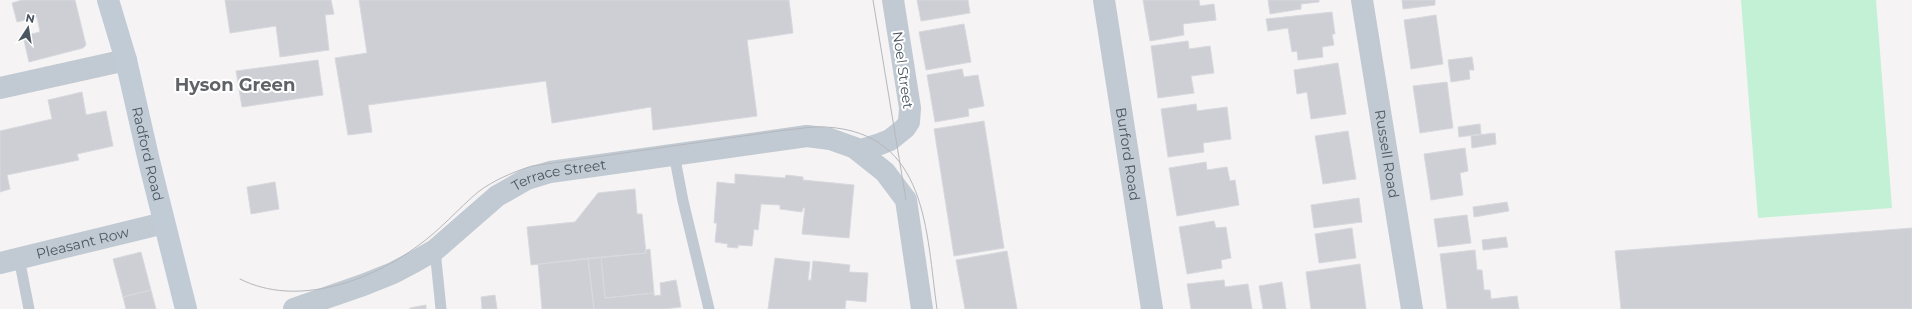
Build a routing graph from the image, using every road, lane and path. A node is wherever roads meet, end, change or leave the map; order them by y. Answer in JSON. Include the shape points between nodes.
{"nodes":[{"id":1,"x":108,"y":0,"type":"edge"},
{"id":2,"x":893,"y":0,"type":"edge"},
{"id":3,"x":1104,"y":0,"type":"edge"},
{"id":4,"x":1362,"y":0,"type":"edge"},
{"id":5,"x":126,"y":60,"type":"junction"},
{"id":6,"x":0,"y":88,"type":"edge"},
{"id":7,"x":856,"y":149,"type":"junction"},
{"id":8,"x":674,"y":154,"type":"junction"},
{"id":9,"x":164,"y":224,"type":"junction"},
{"id":10,"x":435,"y":250,"type":"junction"},
{"id":11,"x":9,"y":260,"type":"edge"},
{"id":12,"x":29,"y":309,"type":"edge"},
{"id":13,"x":186,"y":309,"type":"edge"},
{"id":14,"x":294,"y":309,"type":"edge"},
{"id":15,"x":441,"y":309,"type":"edge"},
{"id":16,"x":709,"y":309,"type":"edge"},
{"id":17,"x":922,"y":309,"type":"edge"},
{"id":18,"x":1152,"y":309,"type":"edge"},
{"id":19,"x":1412,"y":309,"type":"edge"}],
"edges":[{"from":1,"to":5,"type":"street","name":"Radford Road"},
{"from":2,"to":7,"type":"street","name":"Noel Street","via":[[910,108],[908,122],[887,142]]},
{"from":3,"to":18,"type":"street","name":"Burford Road"},
{"from":4,"to":19,"type":"street","name":"Russell Road"},
{"from":5,"to":6,"type":"street"},
{"from":5,"to":9,"type":"street","name":"Radford Road"},
{"from":7,"to":8,"type":"street","name":"Terrace Street","via":[[830,139],[807,136]]},
{"from":7,"to":17,"type":"street","name":"Terrace Street","via":[[885,172],[906,200]]},
{"from":8,"to":10,"type":"street","name":"Terrace Street","via":[[550,172],[528,179],[497,196]]},
{"from":8,"to":16,"type":"lane"},
{"from":9,"to":11,"type":"street","name":"Pleasant Row"},
{"from":9,"to":13,"type":"street","name":"Radford Road"},
{"from":10,"to":14,"type":"street","name":"Terrace Street","via":[[393,273]]},
{"from":10,"to":15,"type":"lane"},
{"from":11,"to":12,"type":"lane"}]}
